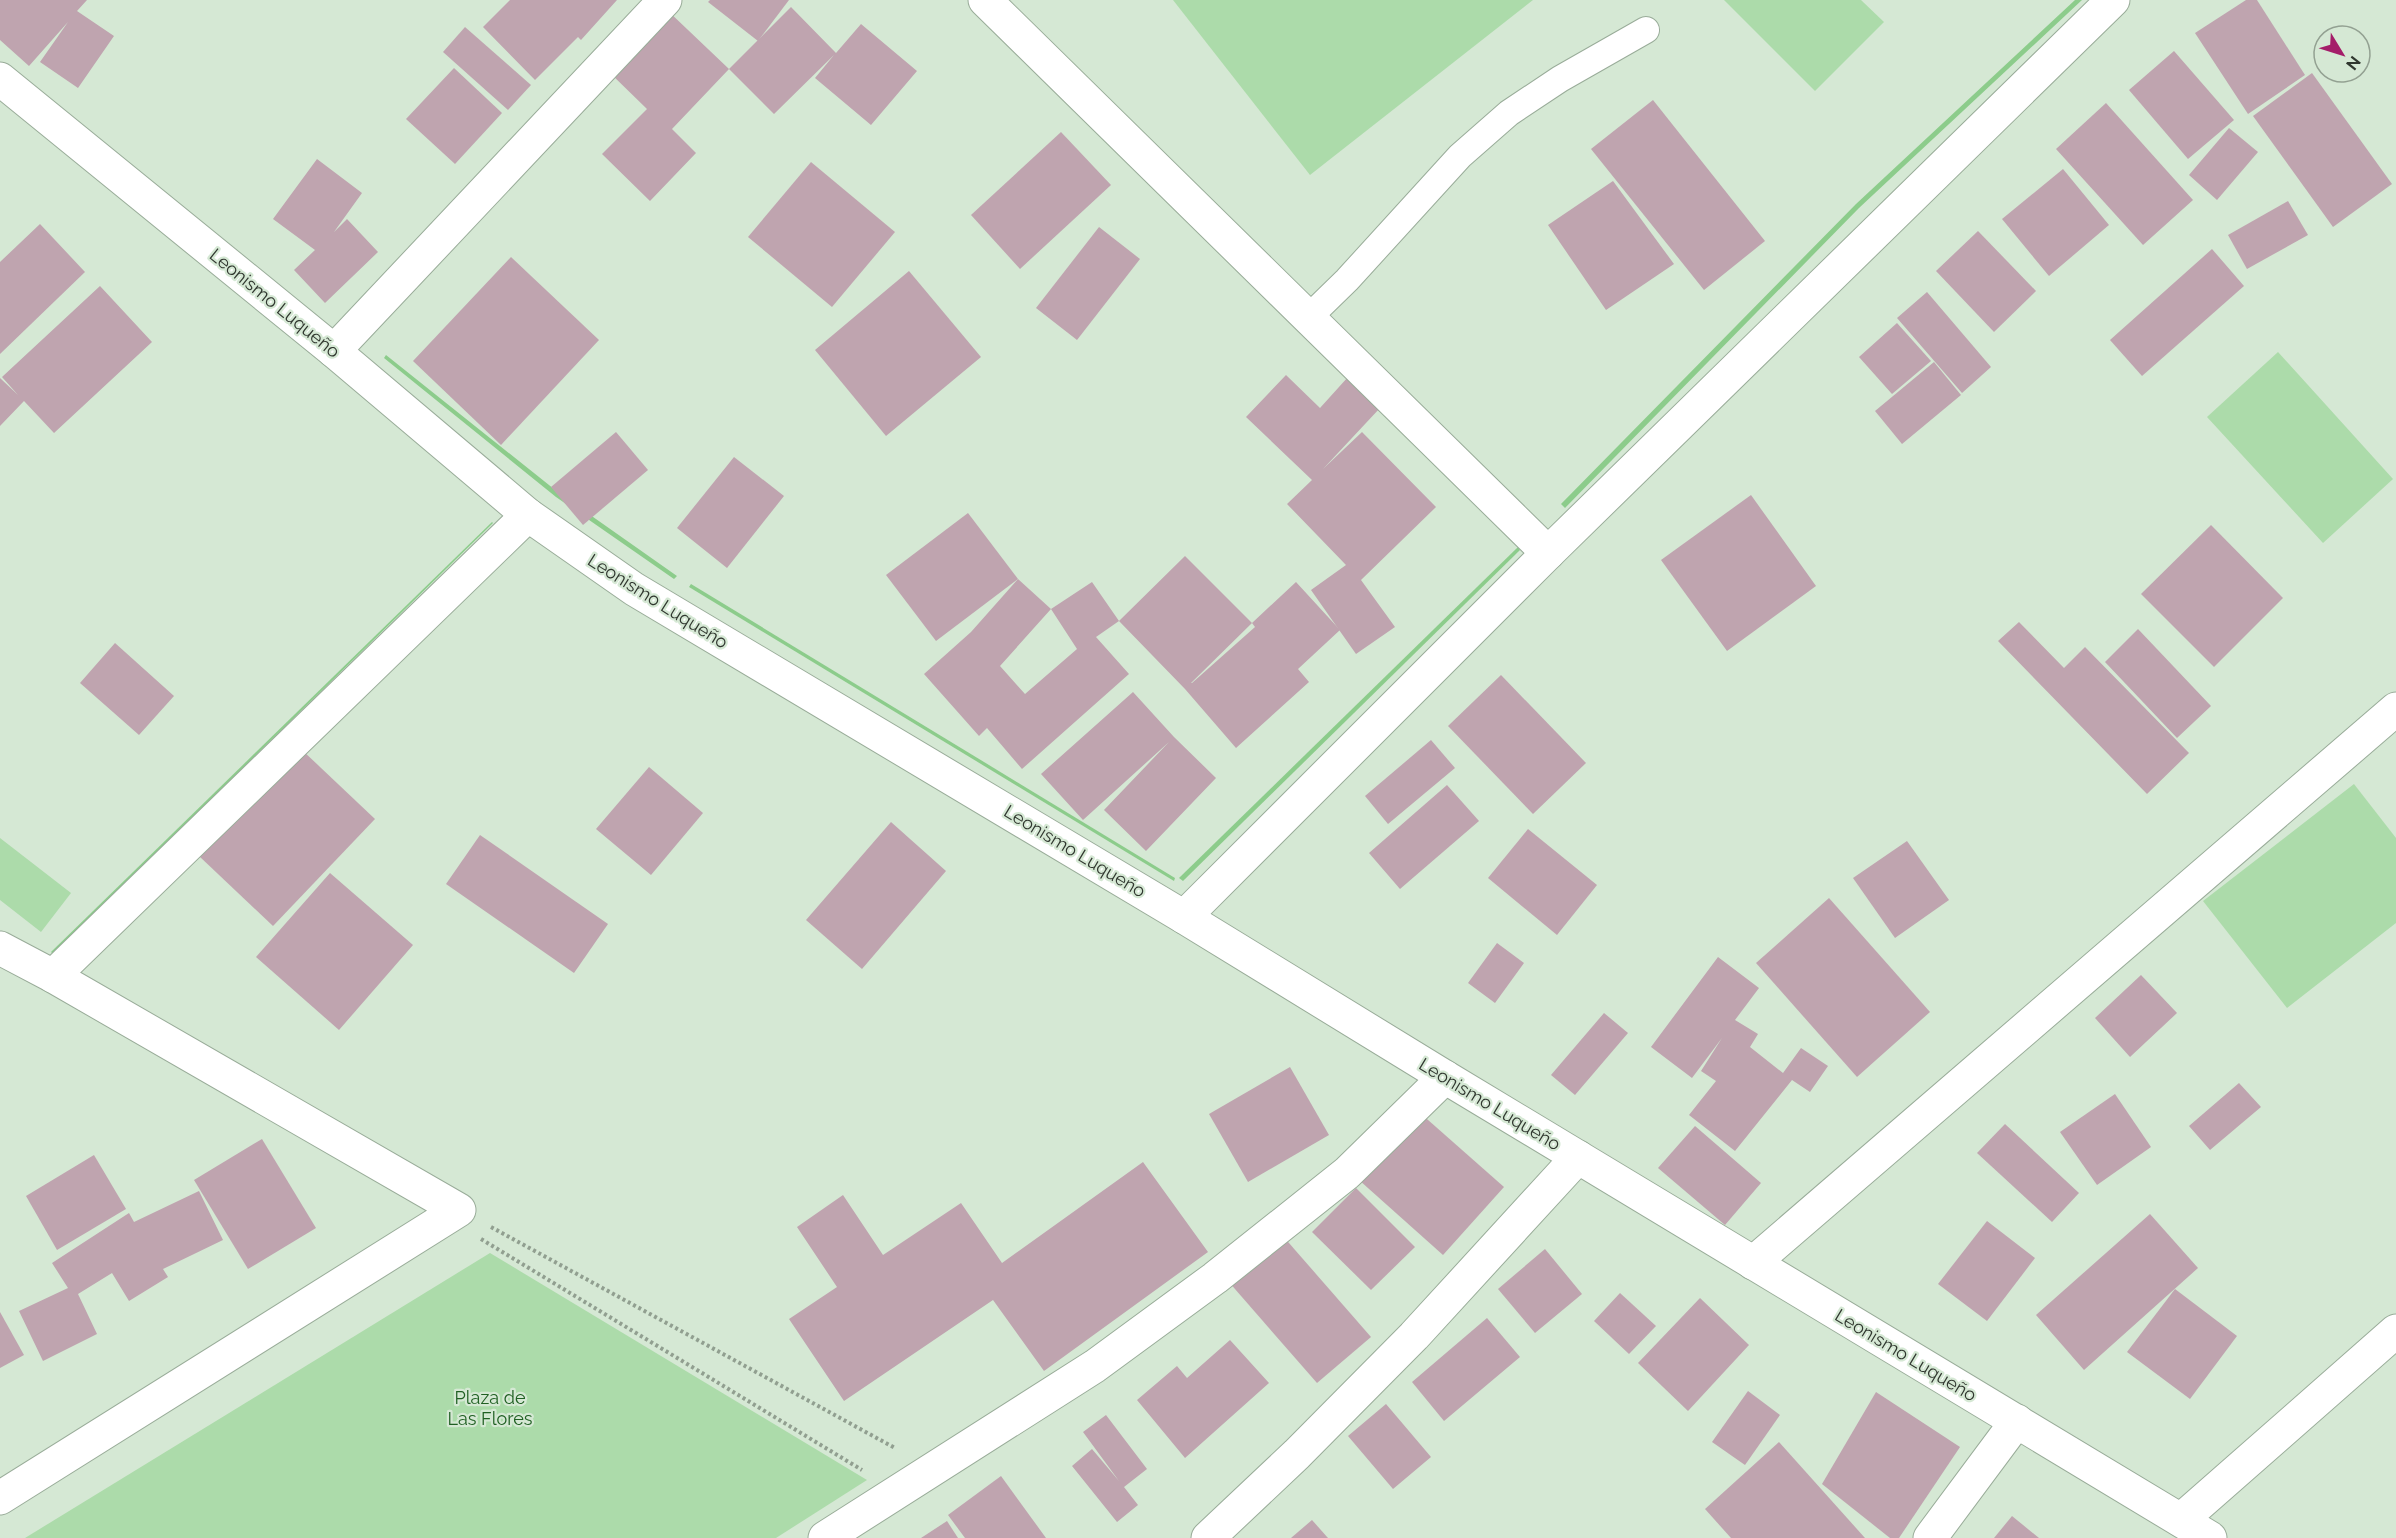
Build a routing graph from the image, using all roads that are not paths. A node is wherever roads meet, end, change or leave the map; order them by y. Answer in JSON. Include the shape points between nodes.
{"nodes":[{"id":1,"x":665,"y":0,"type":"edge"},
{"id":2,"x":985,"y":0,"type":"edge"},
{"id":3,"x":2113,"y":0,"type":"edge"},
{"id":4,"x":1646,"y":30,"type":"dead end"},
{"id":5,"x":0,"y":79,"type":"edge"},
{"id":6,"x":1308,"y":318,"type":"junction"},
{"id":7,"x":334,"y":351,"type":"junction"},
{"id":8,"x":528,"y":515,"type":"junction"},
{"id":9,"x":1548,"y":553,"type":"junction"},
{"id":10,"x":2396,"y":709,"type":"edge"},
{"id":11,"x":1184,"y":916,"type":"junction"},
{"id":12,"x":0,"y":948,"type":"edge"},
{"id":13,"x":53,"y":976,"type":"junction"},
{"id":14,"x":1444,"y":1077,"type":"junction"},
{"id":15,"x":1578,"y":1157,"type":"junction"},
{"id":16,"x":1754,"y":1263,"type":"junction"},
{"id":17,"x":2396,"y":1331,"type":"edge"},
{"id":18,"x":2017,"y":1421,"type":"junction"},
{"id":19,"x":0,"y":1498,"type":"edge"},
{"id":20,"x":2181,"y":1520,"type":"junction"},
{"id":21,"x":825,"y":1538,"type":"edge"},
{"id":22,"x":1208,"y":1538,"type":"edge"},
{"id":23,"x":1930,"y":1538,"type":"edge"},
{"id":24,"x":2210,"y":1538,"type":"edge"}],
"edges":[{"from":1,"to":7,"type":"street"},
{"from":2,"to":6,"type":"street"},
{"from":3,"to":9,"type":"street"},
{"from":4,"to":6,"type":"lane","via":[[1509,113],[1460,156]]},
{"from":5,"to":7,"type":"street","name":"Leonismo Luqueño"},
{"from":6,"to":9,"type":"street"},
{"from":7,"to":8,"type":"street","name":"Leonismo Luqueño"},
{"from":8,"to":11,"type":"street","name":"Leonismo Luqueño","via":[[634,589]]},
{"from":8,"to":13,"type":"street"},
{"from":9,"to":11,"type":"street"},
{"from":10,"to":16,"type":"street"},
{"from":11,"to":14,"type":"street","name":"Leonismo Luqueño"},
{"from":12,"to":13,"type":"street"},
{"from":13,"to":19,"type":"street","via":[[459,1210]]},
{"from":14,"to":15,"type":"street","name":"Leonismo Luqueño"},
{"from":14,"to":21,"type":"street","via":[[1347,1173],[1215,1278],[1095,1365]]},
{"from":15,"to":16,"type":"street","name":"Leonismo Luqueño"},
{"from":15,"to":22,"type":"street","via":[[1414,1336]]},
{"from":16,"to":18,"type":"street","name":"Leonismo Luqueño"},
{"from":17,"to":20,"type":"street"},
{"from":18,"to":20,"type":"street","name":"Leonismo Luqueño"},
{"from":18,"to":23,"type":"street"},
{"from":20,"to":24,"type":"street","name":"Leonismo Luqueño"}]}
